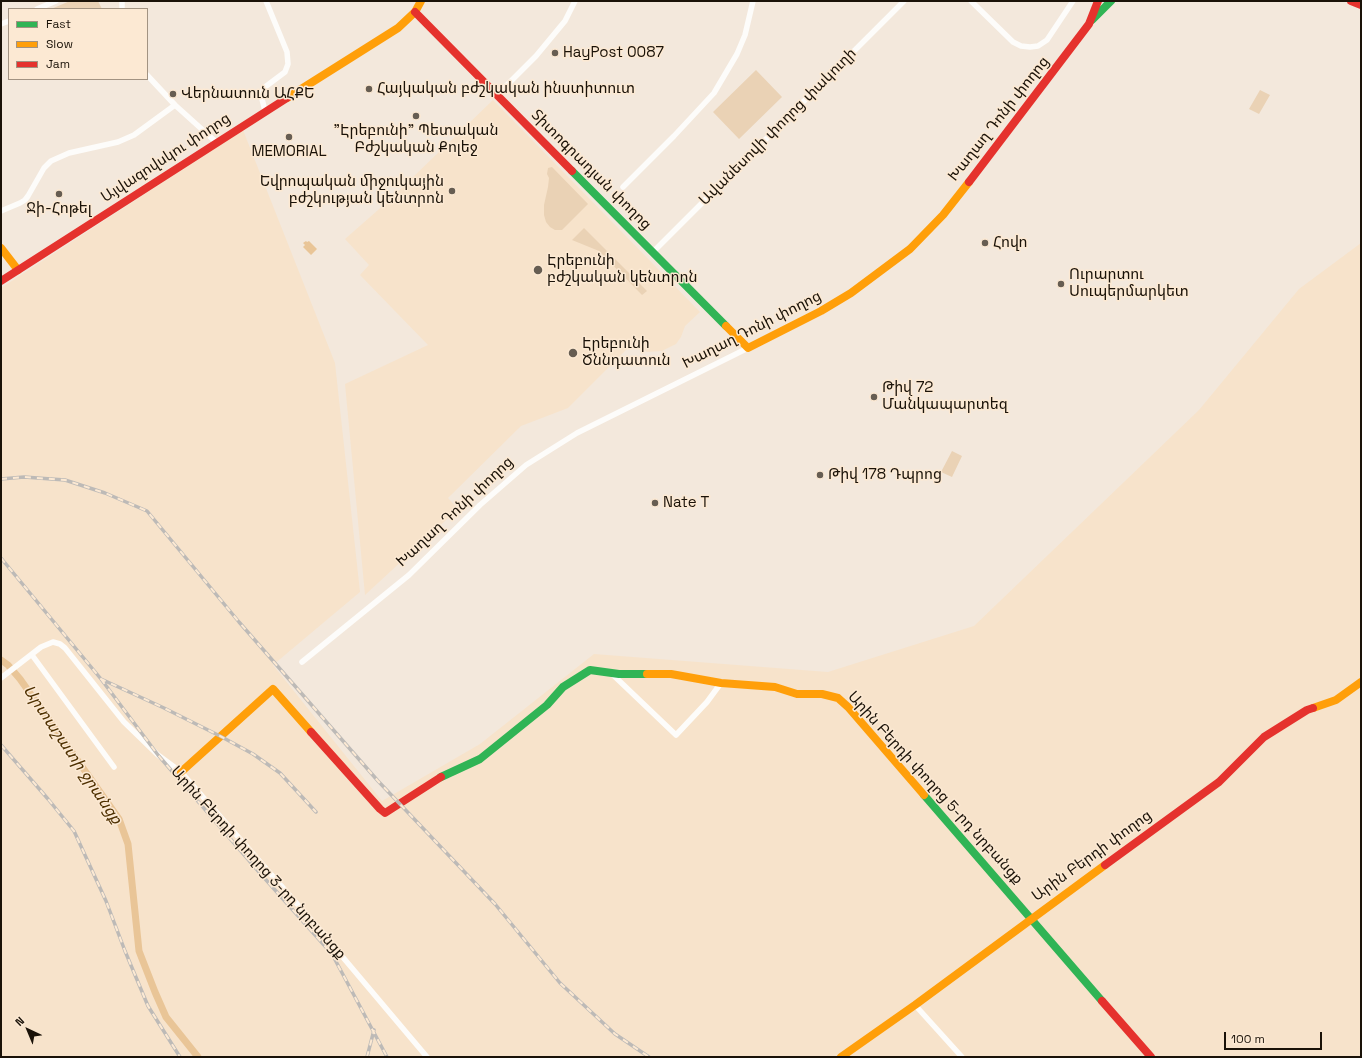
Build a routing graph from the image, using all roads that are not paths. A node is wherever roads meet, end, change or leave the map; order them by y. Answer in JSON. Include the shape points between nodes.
{"nodes":[{"id":1,"x":56,"y":1,"type":"edge"},
{"id":2,"x":266,"y":1,"type":"edge"},
{"id":3,"x":421,"y":1,"type":"edge"},
{"id":4,"x":575,"y":1,"type":"edge"},
{"id":5,"x":754,"y":1,"type":"edge"},
{"id":6,"x":904,"y":1,"type":"edge"},
{"id":7,"x":971,"y":1,"type":"edge"},
{"id":8,"x":1072,"y":1,"type":"edge"},
{"id":9,"x":1098,"y":1,"type":"edge"},
{"id":10,"x":1111,"y":1,"type":"edge"},
{"id":11,"x":1351,"y":1,"type":"edge"},
{"id":12,"x":45,"y":3,"type":"edge"},
{"id":13,"x":1361,"y":5,"type":"edge"},
{"id":14,"x":415,"y":12,"type":"junction"},
{"id":15,"x":1089,"y":24,"type":"junction"},
{"id":16,"x":148,"y":76,"type":"edge"},
{"id":17,"x":497,"y":95,"type":"junction"},
{"id":18,"x":175,"y":105,"type":"junction"},
{"id":19,"x":266,"y":111,"type":"junction"},
{"id":20,"x":216,"y":142,"type":"junction"},
{"id":21,"x":623,"y":187,"type":"dead end"},
{"id":22,"x":1,"y":211,"type":"edge"},
{"id":23,"x":1,"y":248,"type":"edge"},
{"id":24,"x":653,"y":252,"type":"junction"},
{"id":25,"x":18,"y":270,"type":"junction"},
{"id":26,"x":1,"y":281,"type":"edge"},
{"id":27,"x":748,"y":348,"type":"junction"},
{"id":28,"x":32,"y":655,"type":"junction"},
{"id":29,"x":302,"y":662,"type":"dead end"},
{"id":30,"x":609,"y":672,"type":"junction"},
{"id":31,"x":1,"y":678,"type":"edge"},
{"id":32,"x":1361,"y":682,"type":"edge"},
{"id":33,"x":721,"y":683,"type":"junction"},
{"id":34,"x":114,"y":767,"type":"dead end"},
{"id":35,"x":181,"y":772,"type":"junction"},
{"id":36,"x":1031,"y":918,"type":"junction"},
{"id":37,"x":915,"y":1005,"type":"junction"},
{"id":38,"x":427,"y":1057,"type":"edge"},
{"id":39,"x":842,"y":1057,"type":"edge"},
{"id":40,"x":962,"y":1057,"type":"edge"},
{"id":41,"x":1152,"y":1057,"type":"edge"}],
"edges":[{"from":1,"to":12,"type":"street"},
{"from":2,"to":19,"type":"street","via":[[287,52],[288,64],[285,72],[262,92]]},
{"from":3,"to":14,"type":"street","name":"Այվազովսկու փողոց"},
{"from":4,"to":17,"type":"street","via":[[560,28]]},
{"from":5,"to":21,"type":"street","via":[[737,54],[714,93]]},
{"from":6,"to":24,"type":"street","name":"Ավանեսովի փողոց փակուղի"},
{"from":7,"to":8,"type":"street","via":[[1013,42],[1030,47],[1038,46],[1047,40]]},
{"from":9,"to":15,"type":"street","name":"Խաղաղ Դոնի փողոց"},
{"from":10,"to":15,"type":"street"},
{"from":11,"to":13,"type":"street"},
{"from":14,"to":17,"type":"street","name":"Տիտոգրադյան փողոց"},
{"from":14,"to":19,"type":"street","name":"Այվազովսկու փողոց","via":[[398,28]]},
{"from":15,"to":27,"type":"street","name":"Խաղաղ Դոնի փողոց","via":[[943,215],[910,249],[851,293]]},
{"from":16,"to":18,"type":"street"},
{"from":17,"to":24,"type":"street","name":"Տիտոգրադյան փողոց"},
{"from":18,"to":20,"type":"street"},
{"from":18,"to":22,"type":"street","via":[[134,135],[118,142],[69,153],[51,160],[25,200]]},
{"from":19,"to":20,"type":"street","name":"Այվազովսկու փողոց"},
{"from":20,"to":25,"type":"street","name":"Այվազովսկու փողոց"},
{"from":23,"to":25,"type":"street"},
{"from":24,"to":27,"type":"street","name":"Տիտոգրադյան փողոց"},
{"from":25,"to":26,"type":"street","name":"Այվազովսկու փողոց"},
{"from":27,"to":29,"type":"street","name":"Խաղաղ Դոնի փողոց","via":[[577,433],[526,465],[480,505],[409,575]]},
{"from":28,"to":31,"type":"street","name":"Արին Բերդի փողոց 3-րդ նրբանցք"},
{"from":28,"to":34,"type":"street"},
{"from":28,"to":35,"type":"street","name":"Արին Բերդի փողոց 3-րդ նրբանցք","via":[[41,647],[53,642],[60,644],[124,722],[158,755]]},
{"from":30,"to":33,"type":"street","name":"Արին Բերդի փողոց 5-րդ նրբանցք","via":[[671,674]]},
{"from":30,"to":33,"type":"street","via":[[676,735],[708,702]]},
{"from":30,"to":35,"type":"street","name":"Արին Բերդի փողոց 5-րդ նրբանցք","via":[[590,670],[583,673],[554,696],[548,706],[480,759],[436,780],[385,813],[273,688]]},
{"from":32,"to":36,"type":"street","name":"Արին Բերդի փողոց","via":[[1336,700],[1307,710],[1264,737],[1219,782]]},
{"from":33,"to":36,"type":"street","name":"Արին Բերդի փողոց 5-րդ նրբանցք","via":[[775,687],[797,694],[822,694],[838,698]]},
{"from":35,"to":38,"type":"street","name":"Արին Բերդի փողոց 3-րդ նրբանցք","via":[[314,922]]},
{"from":36,"to":37,"type":"street","name":"Արին Բերդի փողոց"},
{"from":36,"to":41,"type":"street","name":"Արին Բերդի փողոց 5-րդ նրբանցք"},
{"from":37,"to":39,"type":"street","name":"Արին Բերդի փողոց"},
{"from":37,"to":40,"type":"street"}]}
